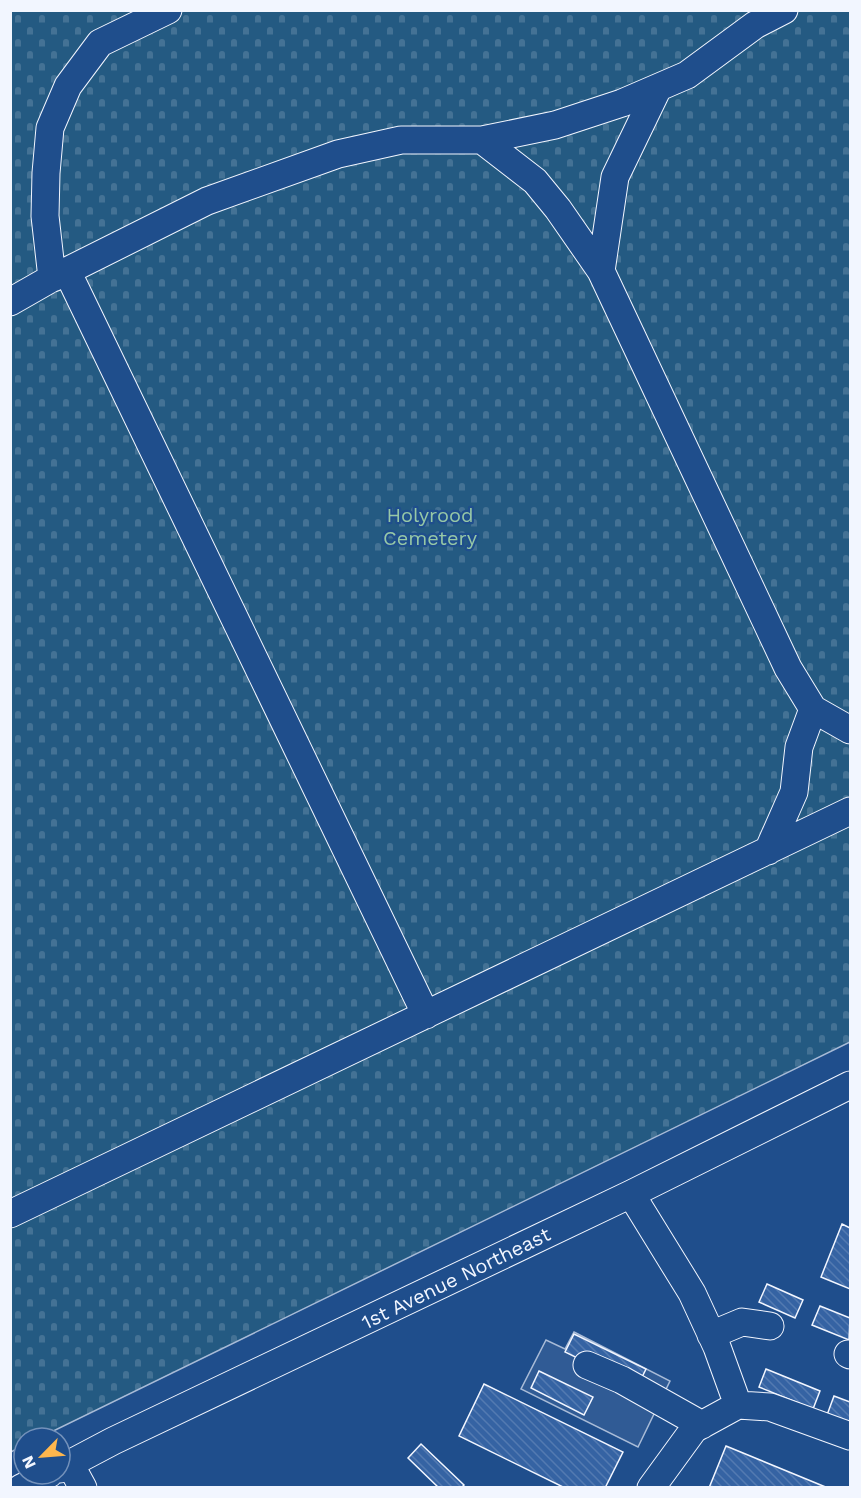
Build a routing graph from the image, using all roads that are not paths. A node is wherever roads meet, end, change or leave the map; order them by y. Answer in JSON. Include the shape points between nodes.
{"nodes":[{"id":1,"x":168,"y":10,"type":"edge"},
{"id":2,"x":784,"y":10,"type":"edge"},
{"id":3,"x":756,"y":18,"type":"edge"},
{"id":4,"x":658,"y":88,"type":"junction"},
{"id":5,"x":482,"y":140,"type":"junction"},
{"id":6,"x":601,"y":271,"type":"junction"},
{"id":7,"x":59,"y":274,"type":"junction"},
{"id":8,"x":10,"y":302,"type":"edge"},
{"id":9,"x":813,"y":709,"type":"junction"},
{"id":10,"x":850,"y":730,"type":"edge"},
{"id":11,"x":850,"y":811,"type":"edge"},
{"id":12,"x":768,"y":851,"type":"junction"},
{"id":13,"x":426,"y":1015,"type":"junction"},
{"id":14,"x":850,"y":1085,"type":"edge"},
{"id":15,"x":631,"y":1194,"type":"junction"},
{"id":16,"x":10,"y":1214,"type":"edge"},
{"id":17,"x":770,"y":1326,"type":"dead end"},
{"id":18,"x":711,"y":1335,"type":"junction"},
{"id":19,"x":587,"y":1365,"type":"dead end"},
{"id":20,"x":738,"y":1404,"type":"junction"},
{"id":21,"x":702,"y":1425,"type":"junction"},
{"id":22,"x":850,"y":1436,"type":"edge"},
{"id":23,"x":72,"y":1463,"type":"edge"},
{"id":24,"x":651,"y":1488,"type":"edge"}],
"edges":[{"from":1,"to":7,"type":"street","via":[[100,43],[68,86],[50,128],[45,216]]},
{"from":2,"to":3,"type":"street"},
{"from":3,"to":4,"type":"street","via":[[687,75]]},
{"from":4,"to":5,"type":"street","via":[[555,125]]},
{"from":4,"to":6,"type":"street","via":[[615,177]]},
{"from":5,"to":6,"type":"street","via":[[536,181]]},
{"from":5,"to":7,"type":"street","via":[[401,140],[338,154],[207,201]]},
{"from":6,"to":9,"type":"street","via":[[788,668]]},
{"from":7,"to":8,"type":"street"},
{"from":7,"to":13,"type":"street"},
{"from":9,"to":10,"type":"street"},
{"from":9,"to":12,"type":"street","via":[[799,747],[794,792]]},
{"from":11,"to":12,"type":"street"},
{"from":12,"to":13,"type":"street"},
{"from":13,"to":16,"type":"street"},
{"from":14,"to":15,"type":"street","name":"1st Avenue Northeast"},
{"from":15,"to":18,"type":"street","via":[[692,1293]]},
{"from":15,"to":23,"type":"street","name":"1st Avenue Northeast"},
{"from":17,"to":18,"type":"street","via":[[742,1322]]},
{"from":18,"to":20,"type":"street"},
{"from":19,"to":21,"type":"street"},
{"from":20,"to":21,"type":"street"},
{"from":20,"to":22,"type":"street","via":[[770,1407]]},
{"from":21,"to":24,"type":"street","via":[[694,1429]]}]}
